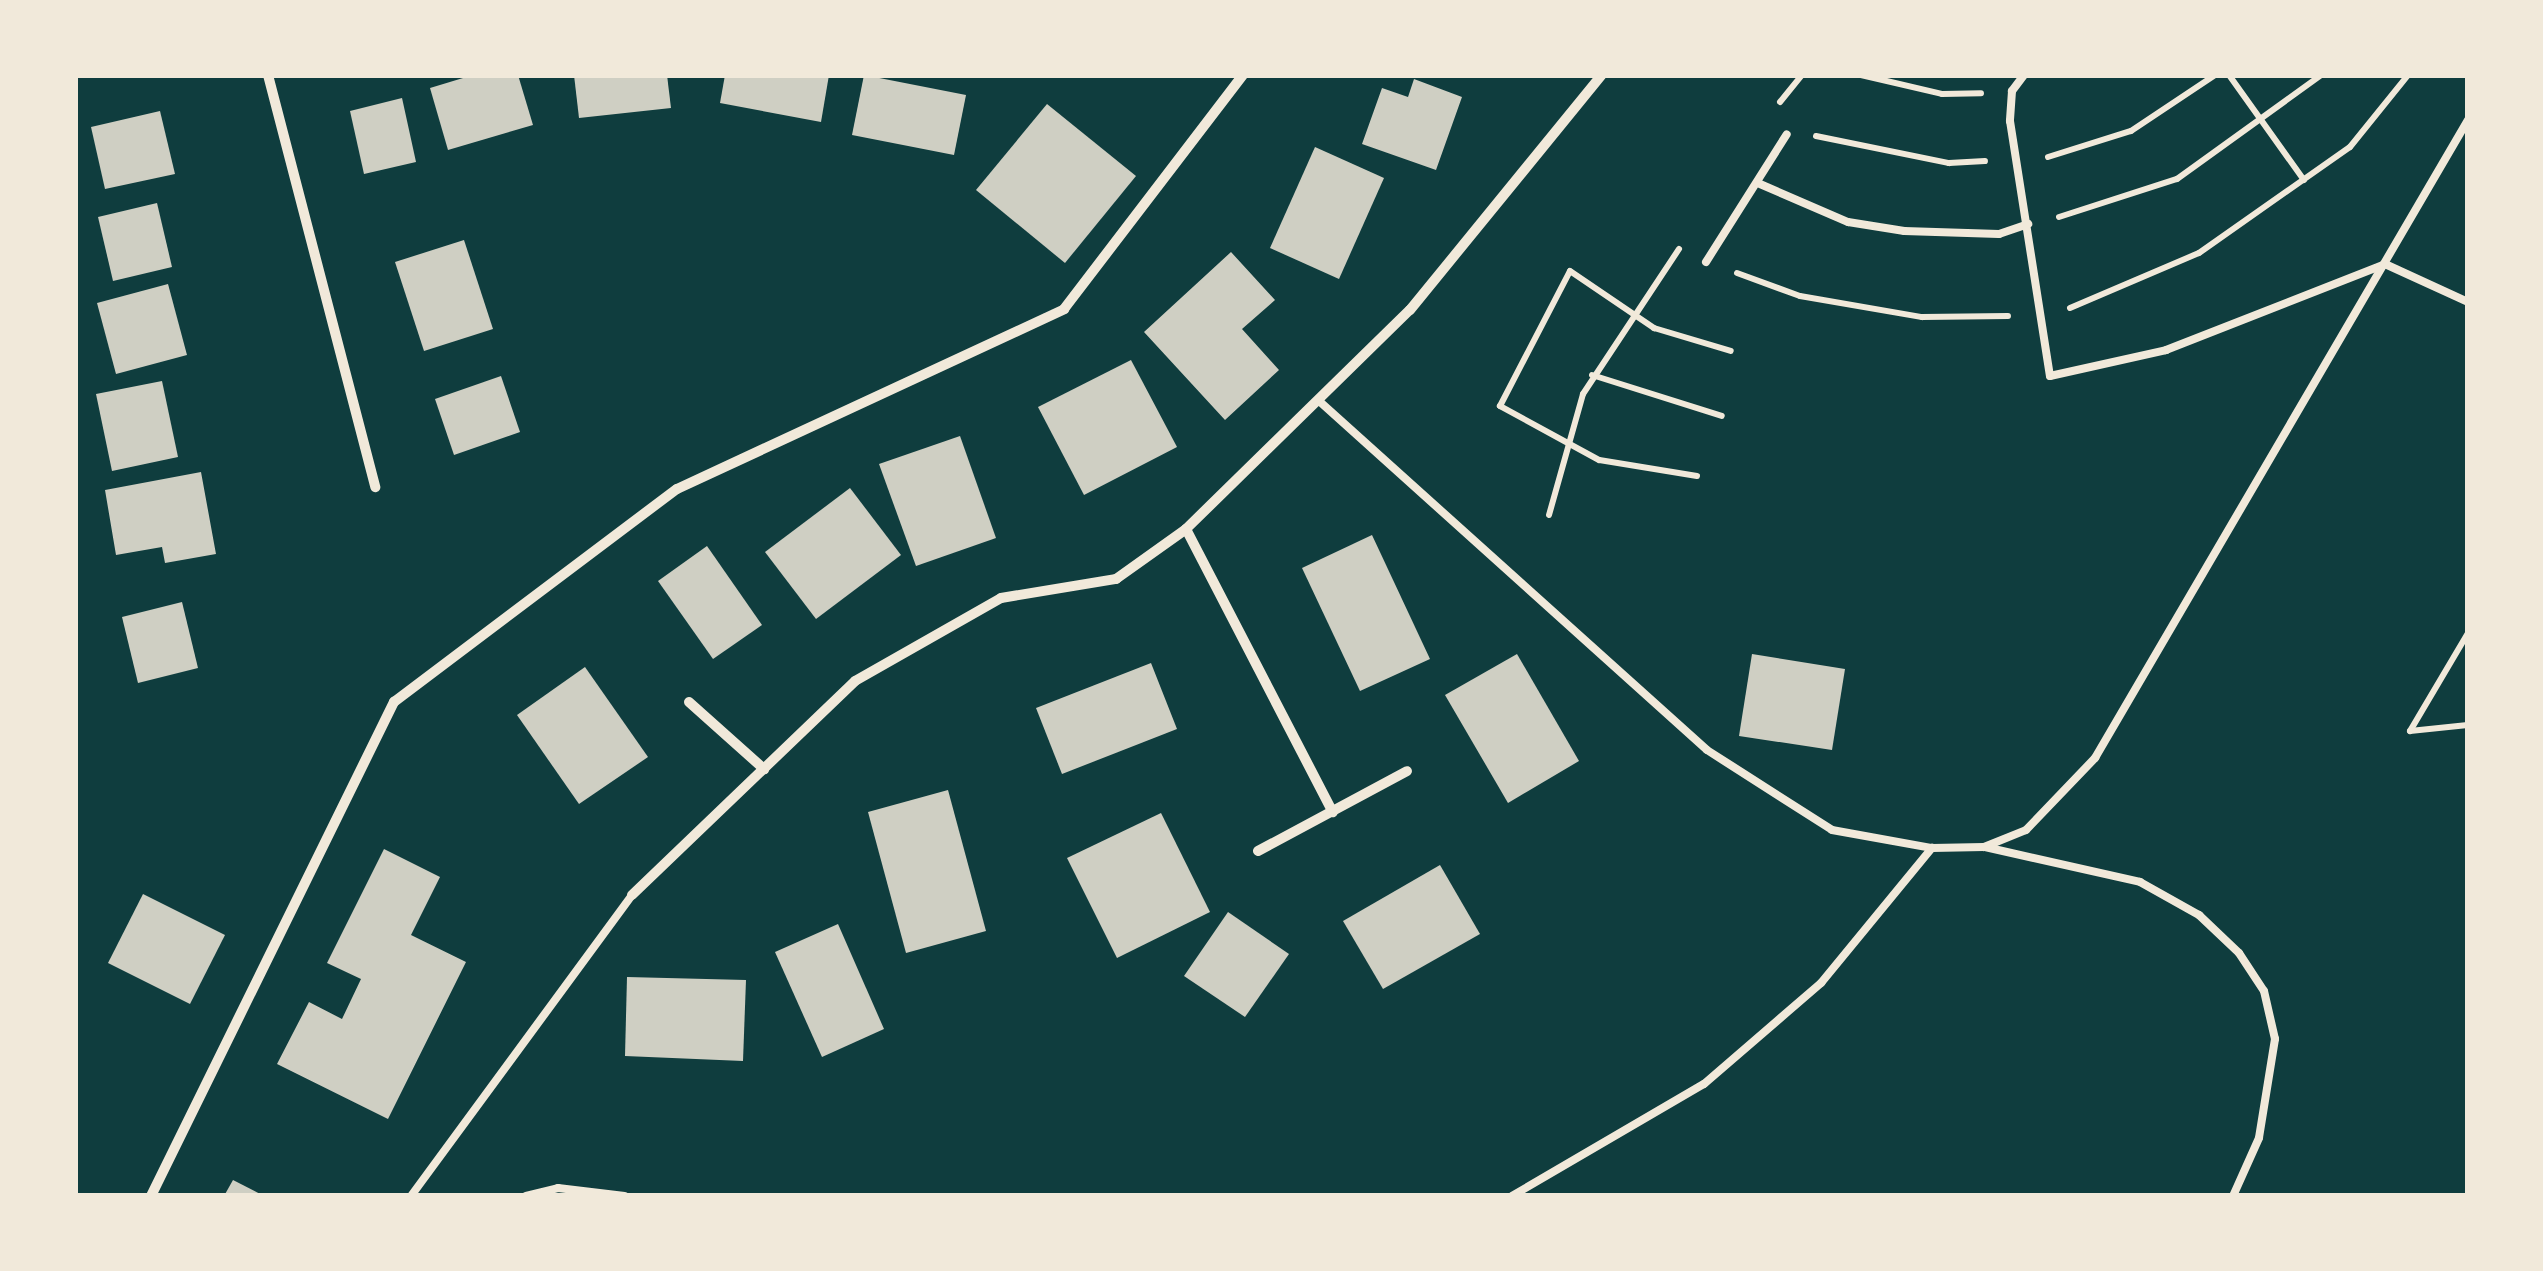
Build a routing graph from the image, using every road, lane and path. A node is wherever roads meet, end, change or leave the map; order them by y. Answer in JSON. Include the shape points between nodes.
{"nodes":[{"id":1,"x":97,"y":75,"type":"edge"},
{"id":2,"x":228,"y":75,"type":"edge"},
{"id":3,"x":268,"y":75,"type":"edge"},
{"id":4,"x":1243,"y":75,"type":"edge"},
{"id":5,"x":1602,"y":75,"type":"edge"},
{"id":6,"x":1861,"y":75,"type":"edge"},
{"id":7,"x":2024,"y":75,"type":"edge"},
{"id":8,"x":2229,"y":75,"type":"edge"},
{"id":9,"x":2321,"y":75,"type":"edge"},
{"id":10,"x":2408,"y":75,"type":"edge"},
{"id":11,"x":2012,"y":91,"type":"junction"},
{"id":12,"x":2468,"y":120,"type":"edge"},
{"id":13,"x":2262,"y":122,"type":"junction"},
{"id":14,"x":1787,"y":134,"type":"dead end"},
{"id":15,"x":2304,"y":180,"type":"junction"},
{"id":16,"x":1760,"y":184,"type":"junction"},
{"id":17,"x":2028,"y":224,"type":"junction"},
{"id":18,"x":1706,"y":262,"type":"junction"},
{"id":19,"x":2385,"y":264,"type":"junction"},
{"id":20,"x":2468,"y":302,"type":"edge"},
{"id":21,"x":1628,"y":314,"type":"junction"},
{"id":22,"x":2046,"y":316,"type":"junction"},
{"id":23,"x":1731,"y":351,"type":"dead end"},
{"id":24,"x":1592,"y":375,"type":"junction"},
{"id":25,"x":1318,"y":400,"type":"junction"},
{"id":26,"x":1722,"y":416,"type":"dead end"},
{"id":27,"x":1568,"y":444,"type":"junction"},
{"id":28,"x":1696,"y":476,"type":"dead end"},
{"id":29,"x":376,"y":487,"type":"dead end"},
{"id":30,"x":1548,"y":515,"type":"dead end"},
{"id":31,"x":1186,"y":529,"type":"junction"},
{"id":32,"x":2468,"y":633,"type":"edge"},
{"id":33,"x":689,"y":702,"type":"dead end"},
{"id":34,"x":2468,"y":724,"type":"edge"},
{"id":35,"x":764,"y":769,"type":"junction"},
{"id":36,"x":1407,"y":770,"type":"dead end"},
{"id":37,"x":1334,"y":812,"type":"junction"},
{"id":38,"x":1984,"y":846,"type":"junction"},
{"id":39,"x":1932,"y":848,"type":"junction"},
{"id":40,"x":1258,"y":851,"type":"dead end"},
{"id":41,"x":632,"y":895,"type":"joint"},
{"id":42,"x":150,"y":1196,"type":"edge"},
{"id":43,"x":410,"y":1196,"type":"edge"},
{"id":44,"x":526,"y":1196,"type":"edge"},
{"id":45,"x":625,"y":1196,"type":"edge"},
{"id":46,"x":1512,"y":1196,"type":"edge"},
{"id":47,"x":2233,"y":1196,"type":"edge"}],
"edges":[{"from":1,"to":2,"type":"path"},
{"from":3,"to":29,"type":"street"},
{"from":4,"to":42,"type":"street","via":[[1064,309],[677,488],[394,702]]},
{"from":5,"to":25,"type":"street","via":[[1410,310]]},
{"from":6,"to":11,"type":"path","via":[[1942,94]]},
{"from":7,"to":11,"type":"lane"},
{"from":8,"to":13,"type":"path"},
{"from":9,"to":13,"type":"path"},
{"from":10,"to":15,"type":"path","via":[[2387,112]]},
{"from":11,"to":17,"type":"lane"},
{"from":12,"to":19,"type":"lane"},
{"from":13,"to":15,"type":"path"},
{"from":13,"to":17,"type":"path","via":[[2178,179]]},
{"from":14,"to":16,"type":"lane"},
{"from":15,"to":22,"type":"path","via":[[2199,253]]},
{"from":16,"to":17,"type":"lane","via":[[1848,222],[1904,232],[2000,234]]},
{"from":16,"to":18,"type":"lane"},
{"from":17,"to":22,"type":"lane"},
{"from":18,"to":21,"type":"path","via":[[1673,246]]},
{"from":18,"to":22,"type":"path","via":[[1800,296],[1922,316]]},
{"from":19,"to":20,"type":"lane"},
{"from":19,"to":22,"type":"lane","via":[[2166,350],[2050,376]]},
{"from":19,"to":38,"type":"lane","via":[[2095,758],[2026,830]]},
{"from":21,"to":23,"type":"path"},
{"from":21,"to":24,"type":"path"},
{"from":21,"to":27,"type":"path","via":[[1570,271],[1500,406]]},
{"from":24,"to":26,"type":"path"},
{"from":24,"to":27,"type":"path"},
{"from":25,"to":31,"type":"street"},
{"from":25,"to":39,"type":"lane","via":[[1708,750],[1832,830]]},
{"from":27,"to":28,"type":"path","via":[[1599,460]]},
{"from":27,"to":30,"type":"path"},
{"from":31,"to":35,"type":"street","via":[[1116,579],[1001,598],[855,681]]},
{"from":31,"to":37,"type":"street"},
{"from":32,"to":34,"type":"path","via":[[2410,731]]},
{"from":33,"to":35,"type":"street"},
{"from":35,"to":41,"type":"street"},
{"from":36,"to":37,"type":"street"},
{"from":37,"to":40,"type":"street"},
{"from":38,"to":39,"type":"lane"},
{"from":38,"to":47,"type":"lane","via":[[2140,882],[2198,915],[2239,953],[2264,991],[2275,1039],[2260,1138]]},
{"from":39,"to":46,"type":"lane","via":[[1822,983],[1704,1084]]},
{"from":41,"to":43,"type":"lane"},
{"from":44,"to":45,"type":"lane","via":[[558,1188]]}]}
